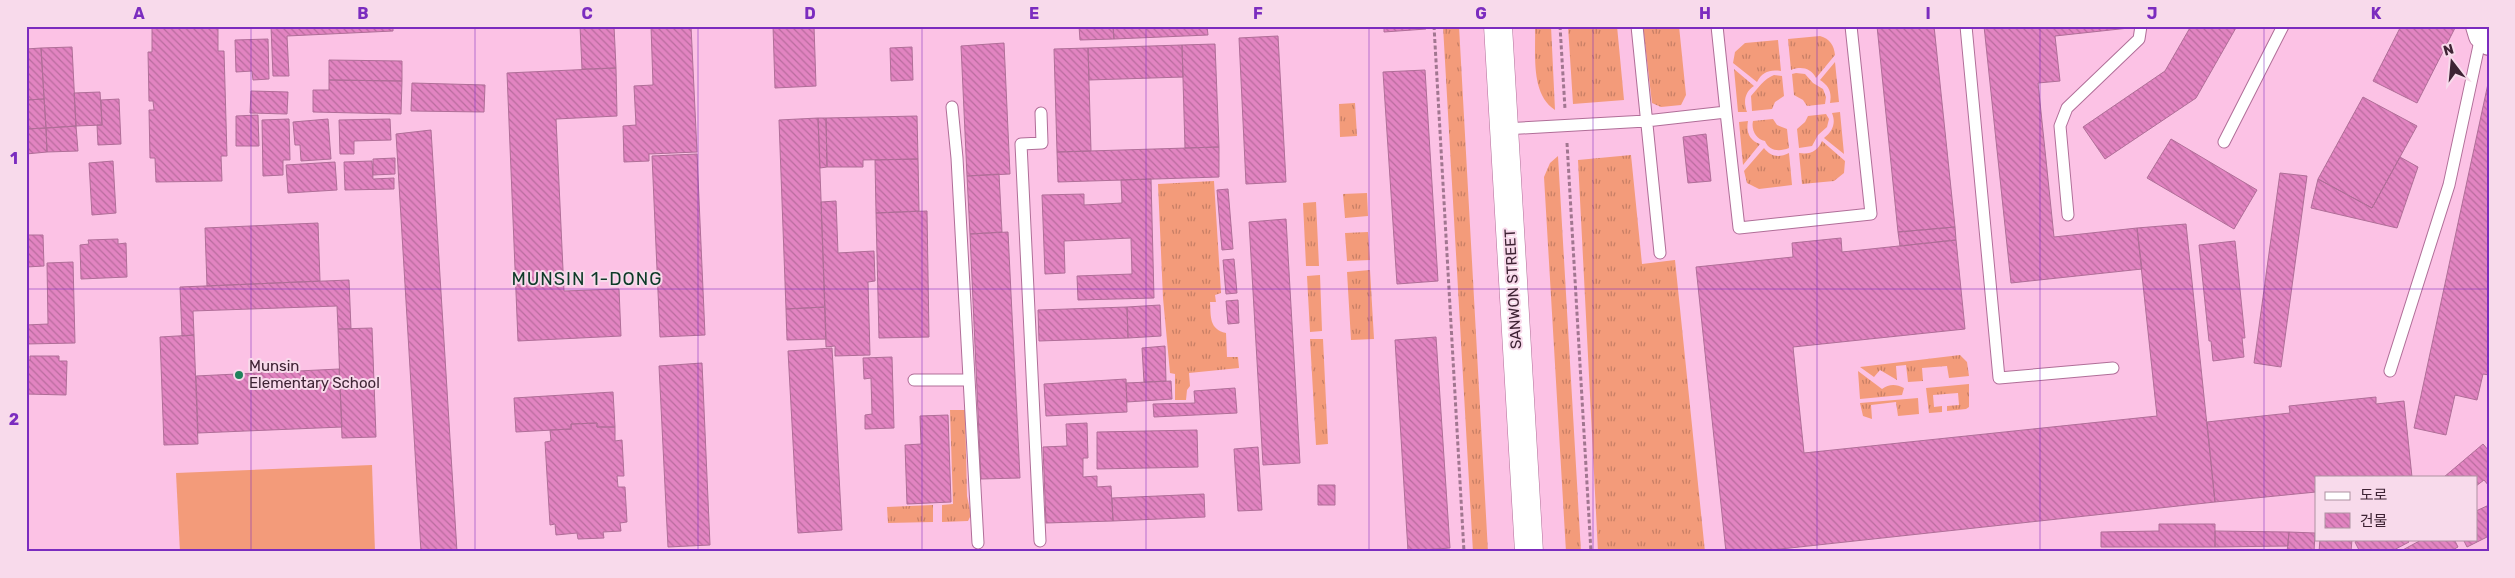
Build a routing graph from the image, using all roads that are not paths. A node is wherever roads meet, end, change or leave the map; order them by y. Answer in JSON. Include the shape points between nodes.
{"nodes":[{"id":1,"x":1498,"y":26,"type":"edge"},
{"id":2,"x":1637,"y":26,"type":"edge"},
{"id":3,"x":1717,"y":26,"type":"edge"},
{"id":4,"x":1851,"y":26,"type":"edge"},
{"id":5,"x":1966,"y":26,"type":"edge"},
{"id":6,"x":2141,"y":26,"type":"edge"},
{"id":7,"x":2284,"y":26,"type":"edge"},
{"id":8,"x":2483,"y":35,"type":"edge"},
{"id":9,"x":952,"y":107,"type":"dead end"},
{"id":10,"x":1726,"y":112,"type":"junction"},
{"id":11,"x":1041,"y":113,"type":"dead end"},
{"id":12,"x":1646,"y":121,"type":"junction"},
{"id":13,"x":1504,"y":129,"type":"junction"},
{"id":14,"x":2224,"y":142,"type":"dead end"},
{"id":15,"x":2068,"y":215,"type":"dead end"},
{"id":16,"x":1660,"y":253,"type":"dead end"},
{"id":17,"x":2113,"y":368,"type":"dead end"},
{"id":18,"x":2390,"y":371,"type":"dead end"},
{"id":19,"x":914,"y":380,"type":"dead end"},
{"id":20,"x":969,"y":380,"type":"junction"},
{"id":21,"x":1040,"y":541,"type":"dead end"},
{"id":22,"x":978,"y":543,"type":"dead end"},
{"id":23,"x":1529,"y":552,"type":"edge"}],
"edges":[{"from":1,"to":13,"type":"main road","name":"SANWON STREET"},
{"from":2,"to":12,"type":"lane"},
{"from":3,"to":10,"type":"lane"},
{"from":4,"to":10,"type":"lane","via":[[1871,214],[1739,228]]},
{"from":5,"to":17,"type":"lane","via":[[1999,378]]},
{"from":6,"to":15,"type":"lane","via":[[2139,39],[2067,108],[2060,126]]},
{"from":7,"to":14,"type":"lane"},
{"from":8,"to":18,"type":"lane","via":[[2449,185]]},
{"from":9,"to":20,"type":"lane","via":[[958,158]]},
{"from":10,"to":12,"type":"lane"},
{"from":11,"to":21,"type":"lane","via":[[1042,143],[1021,144]]},
{"from":12,"to":13,"type":"lane"},
{"from":12,"to":16,"type":"lane"},
{"from":13,"to":23,"type":"main road","name":"SANWON STREET"},
{"from":19,"to":20,"type":"lane"},
{"from":20,"to":22,"type":"lane"}]}
